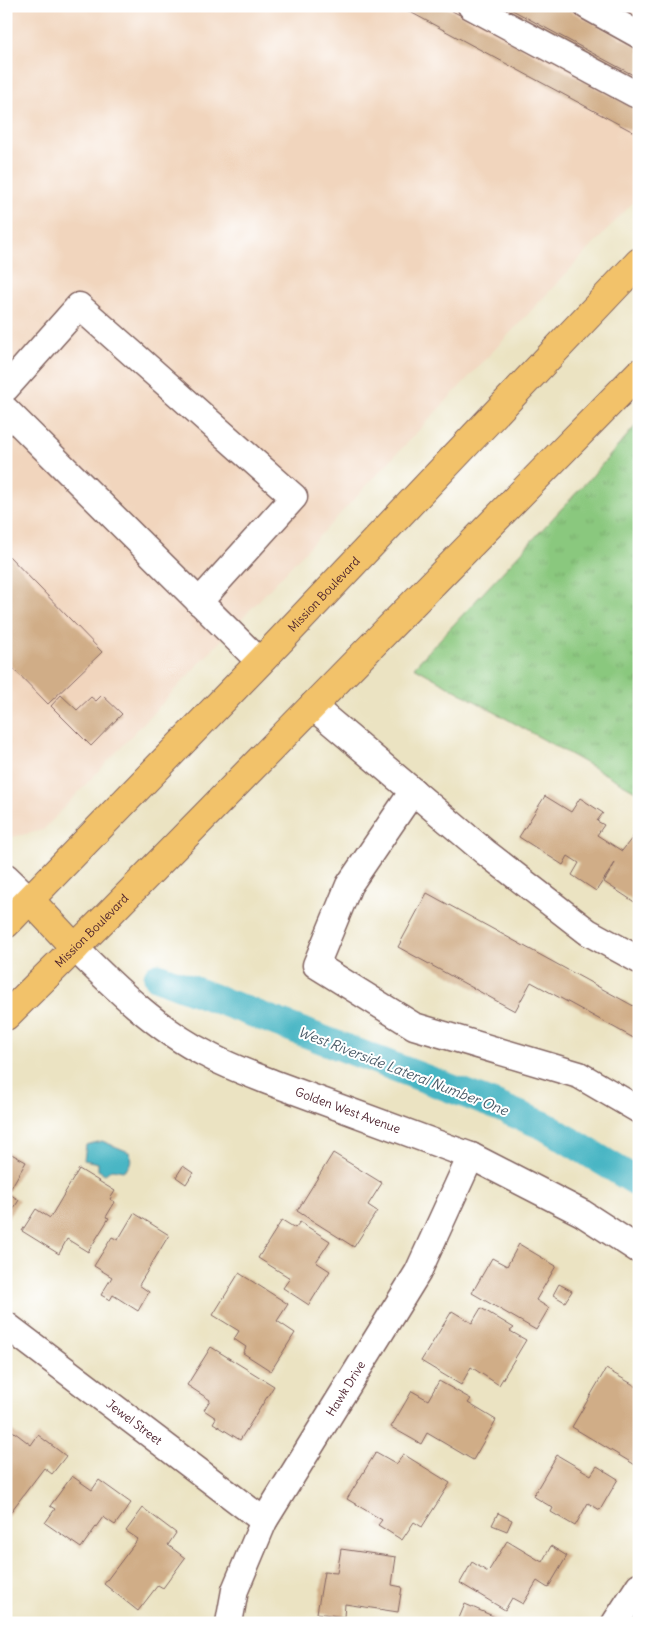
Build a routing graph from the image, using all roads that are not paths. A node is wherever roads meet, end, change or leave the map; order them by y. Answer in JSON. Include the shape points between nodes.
{"nodes":[{"id":1,"x":471,"y":6,"type":"edge"},
{"id":2,"x":587,"y":6,"type":"edge"},
{"id":3,"x":639,"y":35,"type":"edge"},
{"id":4,"x":639,"y":89,"type":"edge"},
{"id":5,"x":639,"y":262,"type":"edge"},
{"id":6,"x":639,"y":373,"type":"edge"},
{"id":7,"x":6,"y":388,"type":"edge"},
{"id":8,"x":6,"y":410,"type":"edge"},
{"id":9,"x":199,"y":602,"type":"junction"},
{"id":10,"x":260,"y":662,"type":"junction"},
{"id":11,"x":312,"y":706,"type":"junction"},
{"id":12,"x":413,"y":791,"type":"junction"},
{"id":13,"x":6,"y":877,"type":"edge"},
{"id":14,"x":30,"y":900,"type":"junction"},
{"id":15,"x":6,"y":924,"type":"edge"},
{"id":16,"x":75,"y":948,"type":"junction"},
{"id":17,"x":639,"y":960,"type":"edge"},
{"id":18,"x":6,"y":1016,"type":"edge"},
{"id":19,"x":639,"y":1110,"type":"edge"},
{"id":20,"x":471,"y":1156,"type":"junction"},
{"id":21,"x":639,"y":1250,"type":"edge"},
{"id":22,"x":6,"y":1324,"type":"edge"},
{"id":23,"x":264,"y":1521,"type":"junction"},
{"id":24,"x":639,"y":1586,"type":"edge"},
{"id":25,"x":229,"y":1623,"type":"edge"},
{"id":26,"x":615,"y":1623,"type":"edge"}],
"edges":[{"from":1,"to":4,"type":"street","via":[[635,94]]},
{"from":2,"to":3,"type":"street"},
{"from":5,"to":10,"type":"main road","name":"Mission Boulevard"},
{"from":6,"to":11,"type":"main road","name":"Mission Boulevard"},
{"from":7,"to":9,"type":"street","via":[[79,306],[294,497]]},
{"from":8,"to":9,"type":"street"},
{"from":9,"to":10,"type":"street"},
{"from":10,"to":14,"type":"main road","name":"Mission Boulevard"},
{"from":11,"to":12,"type":"street"},
{"from":11,"to":16,"type":"main road","name":"Mission Boulevard"},
{"from":12,"to":17,"type":"street","via":[[588,932]]},
{"from":12,"to":19,"type":"street","via":[[349,885],[316,965],[414,1026],[579,1075]]},
{"from":13,"to":14,"type":"street"},
{"from":14,"to":15,"type":"main road","name":"Mission Boulevard"},
{"from":14,"to":16,"type":"main road"},
{"from":16,"to":18,"type":"main road","name":"Mission Boulevard"},
{"from":16,"to":20,"type":"street","name":"Golden West Avenue","via":[[108,981],[153,1018],[204,1054],[265,1080]]},
{"from":20,"to":21,"type":"street","name":"Golden West Avenue","via":[[582,1213]]},
{"from":20,"to":23,"type":"street","name":"Hawk Drive","via":[[418,1272]]},
{"from":22,"to":23,"type":"street","name":"Jewel Street"},
{"from":23,"to":25,"type":"street","name":"Hawk Drive","via":[[235,1590]]},
{"from":24,"to":26,"type":"street"}]}
